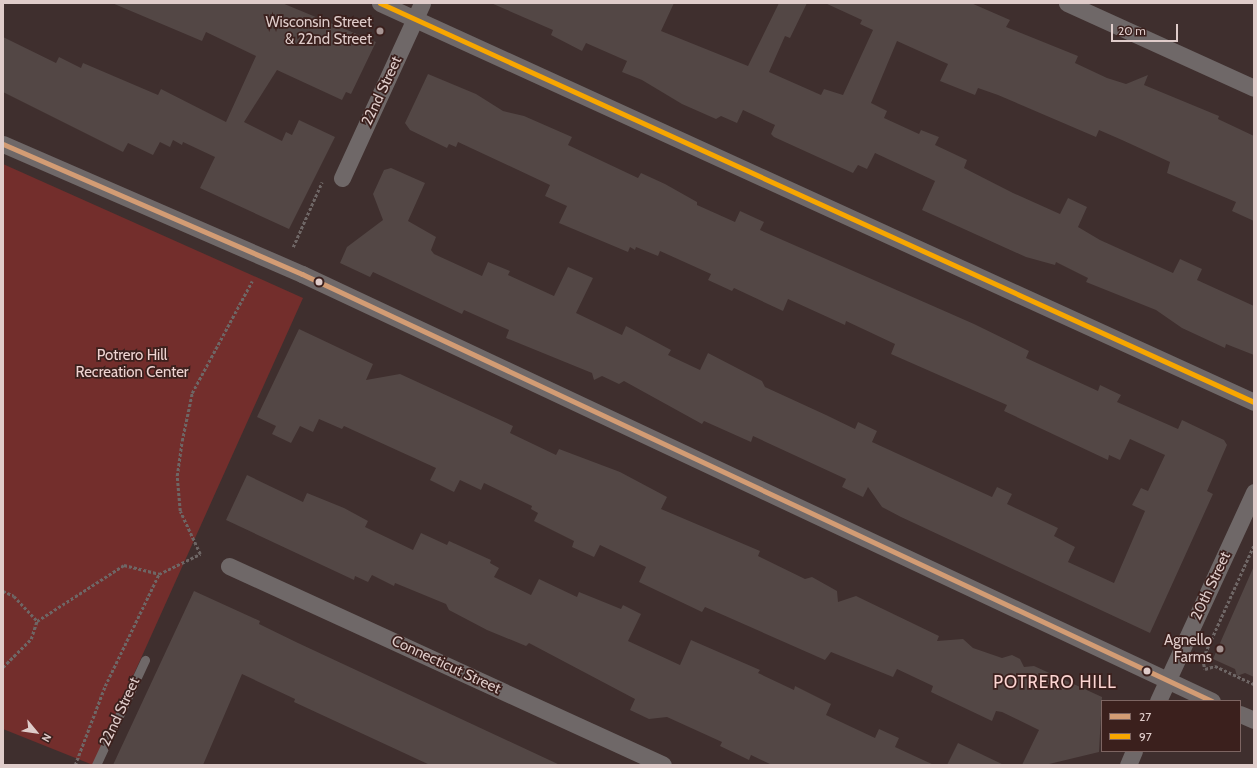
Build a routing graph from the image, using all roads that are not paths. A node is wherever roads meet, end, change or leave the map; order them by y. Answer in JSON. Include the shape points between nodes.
{"nodes":[{"id":1,"x":380,"y":3,"type":"edge"},
{"id":2,"x":422,"y":3,"type":"edge"},
{"id":3,"x":1067,"y":3,"type":"edge"},
{"id":4,"x":415,"y":19,"type":"junction"},
{"id":5,"x":1254,"y":88,"type":"edge"},
{"id":6,"x":3,"y":144,"type":"edge"},
{"id":7,"x":342,"y":178,"type":"dead end"},
{"id":8,"x":1254,"y":402,"type":"edge"},
{"id":9,"x":1254,"y":492,"type":"edge"},
{"id":10,"x":229,"y":566,"type":"dead end"},
{"id":11,"x":145,"y":660,"type":"dead end"},
{"id":12,"x":1167,"y":681,"type":"junction"},
{"id":13,"x":1158,"y":700,"type":"edge"},
{"id":14,"x":1210,"y":700,"type":"edge"},
{"id":15,"x":1241,"y":714,"type":"edge"},
{"id":16,"x":1254,"y":720,"type":"edge"},
{"id":17,"x":1134,"y":752,"type":"edge"},
{"id":18,"x":96,"y":765,"type":"edge"},
{"id":19,"x":663,"y":765,"type":"edge"},
{"id":20,"x":1128,"y":765,"type":"edge"}],
"edges":[{"from":1,"to":4,"type":"street"},
{"from":2,"to":4,"type":"street","name":"22nd Street"},
{"from":3,"to":5,"type":"street"},
{"from":4,"to":7,"type":"street","name":"22nd Street"},
{"from":4,"to":8,"type":"street"},
{"from":6,"to":12,"type":"street","via":[[302,274]]},
{"from":9,"to":12,"type":"street","name":"20th Street"},
{"from":10,"to":19,"type":"street","name":"Connecticut Street"},
{"from":11,"to":18,"type":"lane","name":"22nd Street"},
{"from":12,"to":13,"type":"street","name":"20th Street"},
{"from":12,"to":14,"type":"street"},
{"from":15,"to":16,"type":"street"},
{"from":17,"to":20,"type":"street"}]}
